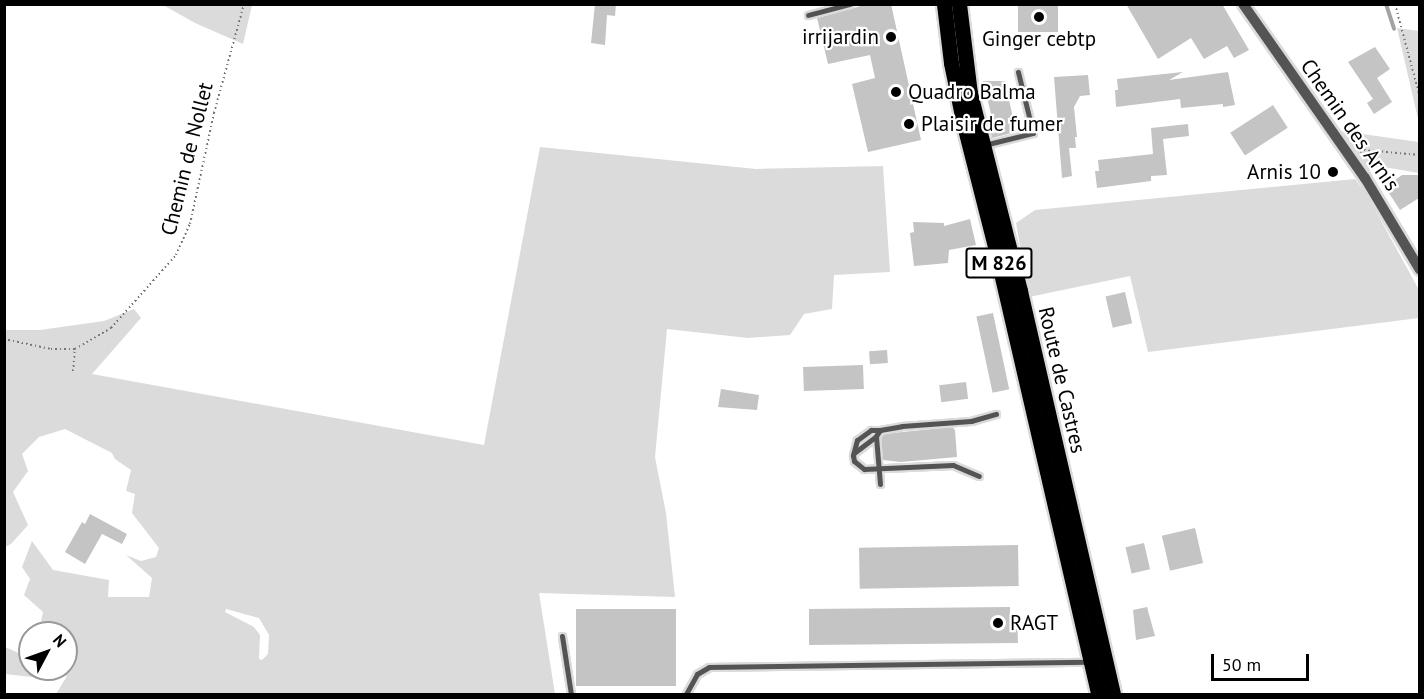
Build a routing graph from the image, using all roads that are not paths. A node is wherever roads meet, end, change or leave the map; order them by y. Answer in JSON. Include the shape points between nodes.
{"nodes":[{"id":1,"x":850,"y":4,"type":"edge"},
{"id":2,"x":944,"y":4,"type":"edge"},
{"id":3,"x":952,"y":4,"type":"edge"},
{"id":4,"x":959,"y":4,"type":"edge"},
{"id":5,"x":1244,"y":4,"type":"edge"},
{"id":6,"x":808,"y":15,"type":"dead end"},
{"id":7,"x":1018,"y":72,"type":"dead end"},
{"id":8,"x":983,"y":146,"type":"junction"},
{"id":9,"x":1419,"y":270,"type":"edge"},
{"id":10,"x":996,"y":414,"type":"dead end"},
{"id":11,"x":878,"y":433,"type":"junction"},
{"id":12,"x":852,"y":454,"type":"junction"},
{"id":13,"x":879,"y":469,"type":"junction"},
{"id":14,"x":979,"y":476,"type":"dead end"},
{"id":15,"x":880,"y":484,"type":"dead end"},
{"id":16,"x":1068,"y":498,"type":"junction"},
{"id":17,"x":1058,"y":520,"type":"junction"},
{"id":18,"x":562,"y":636,"type":"dead end"},
{"id":19,"x":1085,"y":662,"type":"dead end"},
{"id":20,"x":571,"y":694,"type":"edge"},
{"id":21,"x":686,"y":694,"type":"edge"},
{"id":22,"x":1098,"y":694,"type":"edge"},
{"id":23,"x":1106,"y":694,"type":"edge"},
{"id":24,"x":1113,"y":694,"type":"edge"}],
"edges":[{"from":1,"to":6,"type":"lane"},
{"from":2,"to":17,"type":"main road","name":"Route de Castres","number":"M 826","via":[[964,125]]},
{"from":3,"to":16,"type":"lane","via":[[960,76],[976,149],[1052,462]]},
{"from":4,"to":8,"type":"main road","name":"Route de Castres","number":"M 826","via":[[965,65]]},
{"from":5,"to":9,"type":"street","name":"Chemin des Arnis","via":[[1382,203]]},
{"from":7,"to":8,"type":"lane","via":[[1033,133]]},
{"from":8,"to":16,"type":"main road","name":"Route de Castres","number":"M 826"},
{"from":10,"to":11,"type":"lane","via":[[971,421],[902,426]]},
{"from":11,"to":12,"type":"lane","via":[[874,441]]},
{"from":11,"to":12,"type":"lane","via":[[864,433]]},
{"from":11,"to":13,"type":"lane"},
{"from":12,"to":13,"type":"lane","via":[[864,469]]},
{"from":13,"to":14,"type":"lane","via":[[953,465]]},
{"from":13,"to":15,"type":"lane"},
{"from":16,"to":24,"type":"main road","name":"Route de Castres","number":"M 826"},
{"from":17,"to":22,"type":"main road","name":"Route de Castres","number":"M 826"},
{"from":17,"to":23,"type":"lane","via":[[1069,543]]},
{"from":18,"to":20,"type":"lane"},
{"from":19,"to":21,"type":"lane","via":[[709,667],[698,674]]}]}
